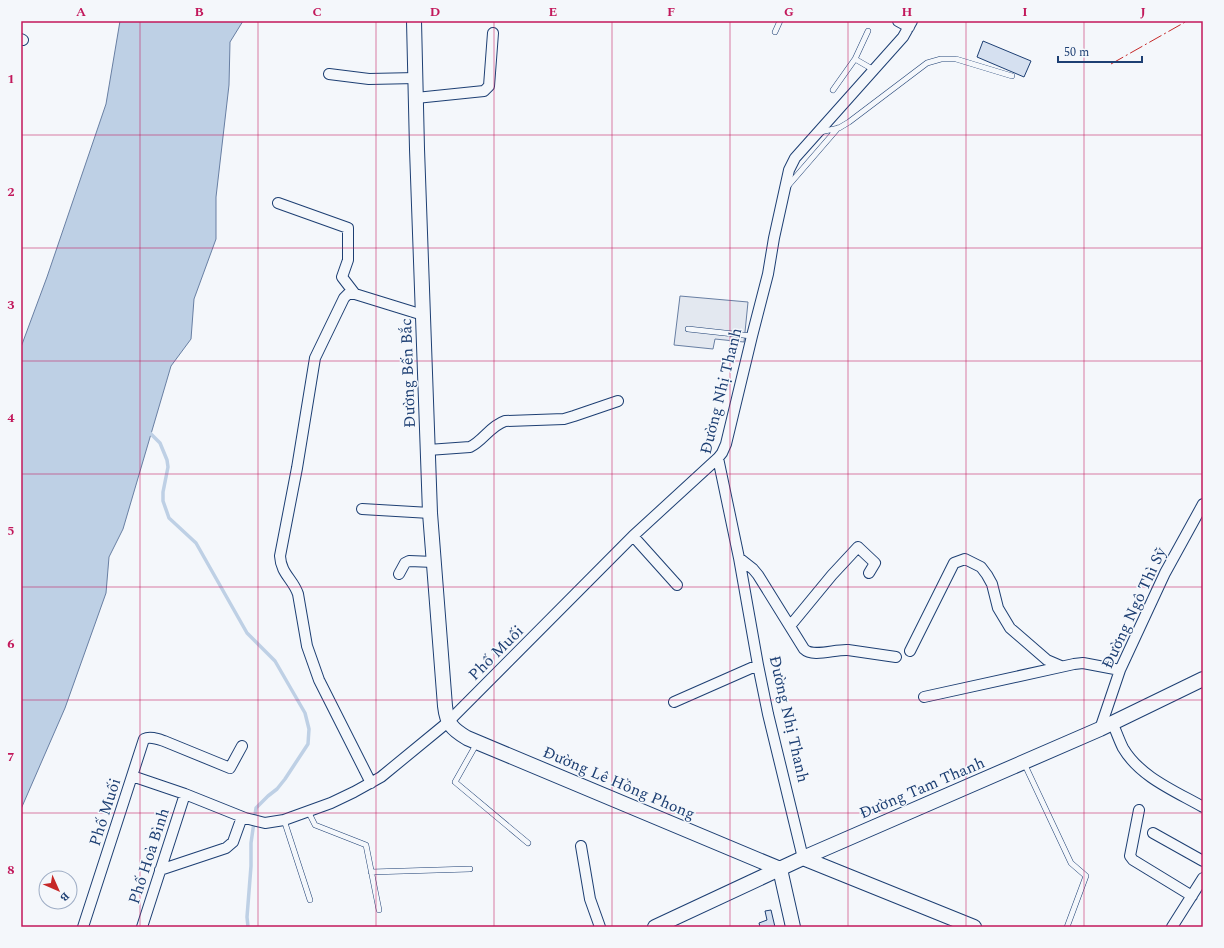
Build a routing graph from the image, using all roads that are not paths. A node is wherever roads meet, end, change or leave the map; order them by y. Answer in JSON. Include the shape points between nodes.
{"nodes":[{"id":1,"x":414,"y":21,"type":"edge"},
{"id":2,"x":780,"y":21,"type":"edge"},
{"id":3,"x":898,"y":21,"type":"edge"},
{"id":4,"x":910,"y":24,"type":"edge"},
{"id":5,"x":868,"y":31,"type":"dead end"},
{"id":6,"x":774,"y":32,"type":"dead end"},
{"id":7,"x":493,"y":33,"type":"dead end"},
{"id":8,"x":855,"y":59,"type":"junction"},
{"id":9,"x":874,"y":70,"type":"junction"},
{"id":10,"x":329,"y":74,"type":"dead end"},
{"id":11,"x":1012,"y":76,"type":"dead end"},
{"id":12,"x":416,"y":78,"type":"junction"},
{"id":13,"x":833,"y":90,"type":"dead end"},
{"id":14,"x":416,"y":98,"type":"junction"},
{"id":15,"x":839,"y":128,"type":"junction"},
{"id":16,"x":817,"y":133,"type":"junction"},
{"id":17,"x":784,"y":190,"type":"junction"},
{"id":18,"x":278,"y":203,"type":"dead end"},
{"id":19,"x":355,"y":294,"type":"junction"},
{"id":20,"x":423,"y":315,"type":"junction"},
{"id":21,"x":688,"y":329,"type":"dead end"},
{"id":22,"x":752,"y":336,"type":"junction"},
{"id":23,"x":618,"y":402,"type":"dead end"},
{"id":24,"x":428,"y":450,"type":"junction"},
{"id":25,"x":718,"y":458,"type":"junction"},
{"id":26,"x":1203,"y":504,"type":"edge"},
{"id":27,"x":362,"y":509,"type":"dead end"},
{"id":28,"x":430,"y":513,"type":"junction"},
{"id":29,"x":633,"y":536,"type":"junction"},
{"id":30,"x":739,"y":558,"type":"junction"},
{"id":31,"x":434,"y":562,"type":"junction"},
{"id":32,"x":869,"y":573,"type":"dead end"},
{"id":33,"x":399,"y":574,"type":"dead end"},
{"id":34,"x":677,"y":585,"type":"dead end"},
{"id":35,"x":790,"y":626,"type":"junction"},
{"id":36,"x":910,"y":651,"type":"dead end"},
{"id":37,"x":896,"y":657,"type":"dead end"},
{"id":38,"x":758,"y":665,"type":"junction"},
{"id":39,"x":1062,"y":666,"type":"junction"},
{"id":40,"x":1120,"y":670,"type":"junction"},
{"id":41,"x":1203,"y":680,"type":"edge"},
{"id":42,"x":924,"y":697,"type":"dead end"},
{"id":43,"x":674,"y":702,"type":"dead end"},
{"id":44,"x":448,"y":722,"type":"junction"},
{"id":45,"x":1112,"y":722,"type":"junction"},
{"id":46,"x":1100,"y":729,"type":"junction"},
{"id":47,"x":478,"y":742,"type":"junction"},
{"id":48,"x":242,"y":746,"type":"dead end"},
{"id":49,"x":1024,"y":762,"type":"junction"},
{"id":50,"x":132,"y":776,"type":"junction"},
{"id":51,"x":371,"y":783,"type":"junction"},
{"id":52,"x":185,"y":794,"type":"junction"},
{"id":53,"x":1203,"y":807,"type":"edge"},
{"id":54,"x":1138,"y":810,"type":"dead end"},
{"id":55,"x":308,"y":811,"type":"junction"},
{"id":56,"x":244,"y":817,"type":"junction"},
{"id":57,"x":284,"y":820,"type":"junction"},
{"id":58,"x":1153,"y":833,"type":"dead end"},
{"id":59,"x":528,"y":843,"type":"dead end"},
{"id":60,"x":581,"y":846,"type":"dead end"},
{"id":61,"x":803,"y":858,"type":"junction"},
{"id":62,"x":1203,"y":861,"type":"edge"},
{"id":63,"x":470,"y":869,"type":"dead end"},
{"id":64,"x":780,"y":869,"type":"junction"},
{"id":65,"x":160,"y":870,"type":"junction"},
{"id":66,"x":371,"y":872,"type":"junction"},
{"id":67,"x":1203,"y":878,"type":"edge"},
{"id":68,"x":1192,"y":896,"type":"junction"},
{"id":69,"x":310,"y":900,"type":"dead end"},
{"id":70,"x":378,"y":910,"type":"dead end"},
{"id":71,"x":83,"y":927,"type":"edge"},
{"id":72,"x":142,"y":927,"type":"edge"},
{"id":73,"x":600,"y":927,"type":"edge"},
{"id":74,"x":655,"y":927,"type":"edge"},
{"id":75,"x":793,"y":927,"type":"edge"},
{"id":76,"x":974,"y":927,"type":"edge"},
{"id":77,"x":1067,"y":927,"type":"edge"},
{"id":78,"x":1172,"y":927,"type":"edge"}],
"edges":[{"from":1,"to":12,"type":"main road","name":"Đường Bến Bắc"},
{"from":2,"to":6,"type":"lane"},
{"from":3,"to":4,"type":"street"},
{"from":4,"to":9,"type":"street","name":"Đường Nhị Thanh","via":[[903,37]]},
{"from":5,"to":8,"type":"lane"},
{"from":7,"to":14,"type":"street","via":[[487,89]]},
{"from":8,"to":9,"type":"lane"},
{"from":8,"to":13,"type":"lane"},
{"from":9,"to":16,"type":"street","name":"Đường Nhị Thanh"},
{"from":10,"to":12,"type":"street","via":[[369,79]]},
{"from":11,"to":15,"type":"lane","via":[[956,59],[927,62]]},
{"from":12,"to":14,"type":"main road","name":"Đường Bến Bắc"},
{"from":14,"to":20,"type":"main road","name":"Đường Bến Bắc"},
{"from":15,"to":16,"type":"lane"},
{"from":15,"to":17,"type":"lane"},
{"from":16,"to":17,"type":"street","name":"Đường Nhị Thanh","via":[[792,164]]},
{"from":17,"to":22,"type":"street","name":"Đường Nhị Thanh","via":[[768,274]]},
{"from":18,"to":19,"type":"street","via":[[348,228],[348,260],[342,277]]},
{"from":19,"to":20,"type":"street"},
{"from":19,"to":51,"type":"street","via":[[348,294],[344,298],[315,358],[280,565],[296,588],[307,646],[319,680]]},
{"from":20,"to":24,"type":"main road","name":"Đường Bến Bắc"},
{"from":21,"to":22,"type":"lane"},
{"from":22,"to":25,"type":"street","name":"Đường Nhị Thanh","via":[[726,444]]},
{"from":23,"to":24,"type":"street","via":[[564,419],[505,420],[491,428],[470,447]]},
{"from":24,"to":28,"type":"main road","name":"Đường Bến Bắc"},
{"from":25,"to":29,"type":"street","name":"Phố Muối"},
{"from":25,"to":30,"type":"street","name":"Đường Nhị Thanh"},
{"from":26,"to":40,"type":"street","name":"Đường Ngô Thì Sỹ","via":[[1165,573]]},
{"from":27,"to":28,"type":"street"},
{"from":28,"to":31,"type":"main road","name":"Đường Bến Bắc"},
{"from":29,"to":34,"type":"street"},
{"from":29,"to":44,"type":"street","name":"Phố Muối"},
{"from":30,"to":35,"type":"street","via":[[758,575]]},
{"from":30,"to":38,"type":"street","name":"Đường Nhị Thanh"},
{"from":31,"to":33,"type":"street","via":[[410,561],[405,563]]},
{"from":31,"to":44,"type":"main road","name":"Đường Bến Bắc","via":[[444,706]]},
{"from":32,"to":35,"type":"street","via":[[875,563],[858,547]]},
{"from":35,"to":37,"type":"street","via":[[804,649],[813,654],[842,650]]},
{"from":36,"to":39,"type":"street","via":[[954,563],[965,559],[981,567],[988,576],[998,608],[1010,628],[1047,660]]},
{"from":38,"to":43,"type":"street"},
{"from":38,"to":61,"type":"street","name":"Đường Nhị Thanh"},
{"from":39,"to":40,"type":"street","via":[[1083,663]]},
{"from":39,"to":42,"type":"street"},
{"from":40,"to":46,"type":"street","name":"Đường Ngô Thì Sỹ"},
{"from":41,"to":45,"type":"main road","name":"Đường Tam Thanh"},
{"from":44,"to":47,"type":"main road","name":"Đường Lê Hồng Phong","via":[[460,733]]},
{"from":44,"to":51,"type":"street","name":"Phố Muối"},
{"from":45,"to":46,"type":"main road","name":"Đường Tam Thanh"},
{"from":45,"to":53,"type":"street","via":[[1122,747],[1135,763],[1158,782]]},
{"from":46,"to":49,"type":"main road","name":"Đường Tam Thanh"},
{"from":47,"to":59,"type":"lane","via":[[455,782]]},
{"from":47,"to":64,"type":"main road","name":"Đường Lê Hồng Phong"},
{"from":48,"to":50,"type":"street","via":[[230,768],[164,741],[146,738]]},
{"from":49,"to":61,"type":"main road","name":"Đường Tam Thanh"},
{"from":49,"to":77,"type":"lane","via":[[1071,863],[1086,876]]},
{"from":50,"to":52,"type":"street","name":"Phố Muối"},
{"from":50,"to":71,"type":"street","name":"Phố Muối"},
{"from":51,"to":55,"type":"street","name":"Phố Muối","via":[[331,803]]},
{"from":52,"to":56,"type":"street","name":"Phố Muối"},
{"from":52,"to":65,"type":"street","name":"Phố Hoà Bình"},
{"from":54,"to":68,"type":"street","via":[[1130,856]]},
{"from":55,"to":57,"type":"street","name":"Phố Muối"},
{"from":55,"to":66,"type":"lane","via":[[315,825],[366,845]]},
{"from":56,"to":57,"type":"street","name":"Phố Muối","via":[[265,822]]},
{"from":56,"to":65,"type":"street","via":[[233,842],[226,848]]},
{"from":57,"to":69,"type":"lane"},
{"from":58,"to":62,"type":"street"},
{"from":60,"to":73,"type":"street","via":[[590,899]]},
{"from":61,"to":64,"type":"main road","name":"Đường Tam Thanh"},
{"from":61,"to":76,"type":"main road"},
{"from":63,"to":66,"type":"lane"},
{"from":64,"to":74,"type":"main road","name":"Đường Tam Thanh"},
{"from":64,"to":75,"type":"main road"},
{"from":65,"to":72,"type":"street","name":"Phố Hoà Bình"},
{"from":66,"to":70,"type":"lane"},
{"from":67,"to":68,"type":"street"},
{"from":68,"to":78,"type":"street"}]}
